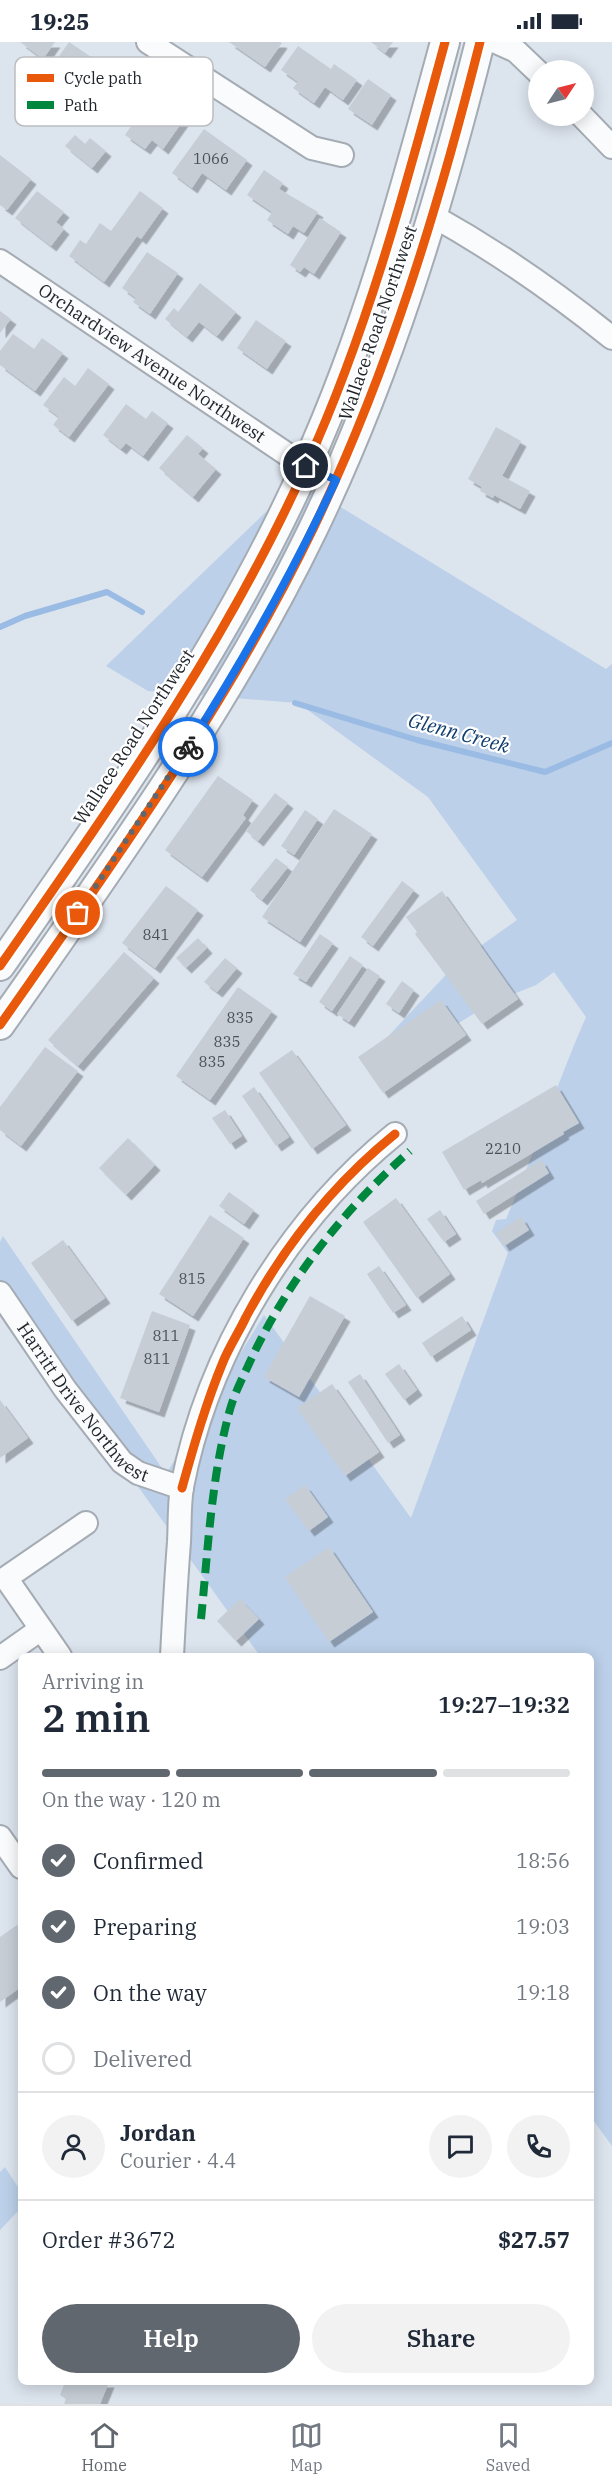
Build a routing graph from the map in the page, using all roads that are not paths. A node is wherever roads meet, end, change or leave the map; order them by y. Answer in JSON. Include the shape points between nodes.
{"nodes":[{"id":1,"x":148,"y":42,"type":"edge"},
{"id":2,"x":445,"y":42,"type":"edge"},
{"id":3,"x":480,"y":42,"type":"edge"},
{"id":4,"x":496,"y":42,"type":"edge"},
{"id":5,"x":171,"y":57,"type":"edge"},
{"id":6,"x":528,"y":62,"type":"edge"},
{"id":7,"x":213,"y":84,"type":"edge"},
{"id":8,"x":592,"y":126,"type":"edge"},
{"id":9,"x":612,"y":147,"type":"edge"},
{"id":10,"x":342,"y":155,"type":"dead end"},
{"id":11,"x":433,"y":216,"type":"junction"},
{"id":12,"x":0,"y":261,"type":"edge"},
{"id":13,"x":612,"y":338,"type":"edge"},
{"id":14,"x":306,"y":466,"type":"junction"},
{"id":15,"x":336,"y":480,"type":"junction"},
{"id":16,"x":0,"y":966,"type":"edge"},
{"id":17,"x":0,"y":1025,"type":"edge"},
{"id":18,"x":395,"y":1134,"type":"dead end"},
{"id":19,"x":0,"y":1293,"type":"edge"},
{"id":20,"x":182,"y":1488,"type":"junction"},
{"id":21,"x":86,"y":1522,"type":"dead end"},
{"id":22,"x":41,"y":1629,"type":"junction"},
{"id":23,"x":58,"y":1653,"type":"edge"},
{"id":24,"x":172,"y":1653,"type":"edge"},
{"id":25,"x":0,"y":1658,"type":"edge"},
{"id":26,"x":0,"y":1837,"type":"edge"},
{"id":27,"x":18,"y":1863,"type":"edge"}],
"edges":[{"from":1,"to":5,"type":"street"},
{"from":2,"to":14,"type":"main road","name":"Wallace Road Northwest","via":[[375,291]]},
{"from":3,"to":11,"type":"main road","name":"Wallace Road Northwest"},
{"from":4,"to":6,"type":"street","via":[[516,51]]},
{"from":7,"to":10,"type":"street","via":[[312,148]]},
{"from":8,"to":9,"type":"street"},
{"from":11,"to":13,"type":"street","via":[[484,244]]},
{"from":11,"to":15,"type":"main road","name":"Wallace Road Northwest","via":[[396,332]]},
{"from":12,"to":14,"type":"street","name":"Orchardview Avenue Northwest"},
{"from":14,"to":15,"type":"street","name":"Orchardview Avenue Northwest"},
{"from":14,"to":16,"type":"main road","name":"Wallace Road Northwest","via":[[198,670]]},
{"from":15,"to":17,"type":"main road","name":"Wallace Road Northwest","via":[[226,688],[92,894]]},
{"from":18,"to":20,"type":"street","via":[[326,1199],[263,1286],[224,1359]]},
{"from":19,"to":20,"type":"street","name":"Harritt Drive Northwest","via":[[65,1389],[122,1462],[148,1477]]},
{"from":20,"to":24,"type":"street"},
{"from":21,"to":22,"type":"street","via":[[6,1578]]},
{"from":22,"to":23,"type":"street"},
{"from":22,"to":25,"type":"street"},
{"from":26,"to":27,"type":"street"}]}
